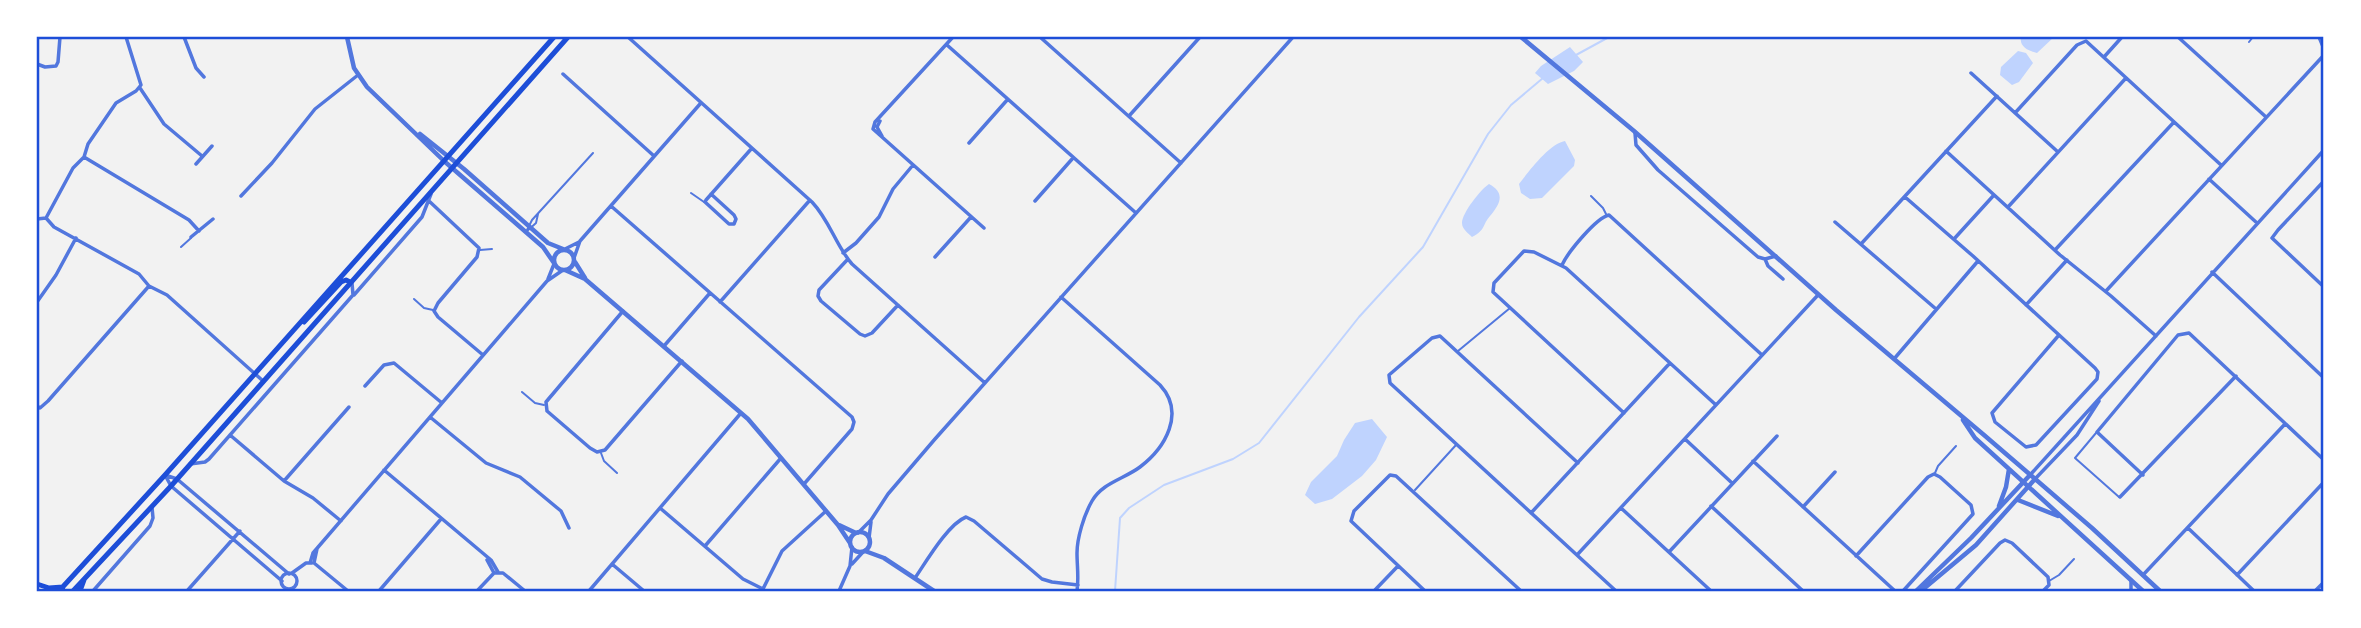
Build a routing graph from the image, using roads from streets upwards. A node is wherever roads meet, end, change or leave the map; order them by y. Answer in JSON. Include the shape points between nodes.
{"nodes":[{"id":1,"x":60,"y":37,"type":"edge"},
{"id":2,"x":126,"y":37,"type":"edge"},
{"id":3,"x":184,"y":37,"type":"edge"},
{"id":4,"x":347,"y":37,"type":"edge"},
{"id":5,"x":554,"y":37,"type":"edge"},
{"id":6,"x":568,"y":37,"type":"edge"},
{"id":7,"x":628,"y":37,"type":"edge"},
{"id":8,"x":953,"y":37,"type":"edge"},
{"id":9,"x":1040,"y":37,"type":"edge"},
{"id":10,"x":1200,"y":37,"type":"edge"},
{"id":11,"x":1293,"y":37,"type":"edge"},
{"id":12,"x":1521,"y":37,"type":"edge"},
{"id":13,"x":2122,"y":37,"type":"edge"},
{"id":14,"x":2178,"y":37,"type":"edge"},
{"id":15,"x":2319,"y":37,"type":"edge"},
{"id":16,"x":946,"y":44,"type":"junction"},
{"id":17,"x":2324,"y":49,"type":"edge"},
{"id":18,"x":2324,"y":55,"type":"edge"},
{"id":19,"x":2104,"y":57,"type":"junction"},
{"id":20,"x":37,"y":64,"type":"edge"},
{"id":21,"x":1971,"y":73,"type":"dead end"},
{"id":22,"x":358,"y":75,"type":"junction"},
{"id":23,"x":563,"y":75,"type":"dead end"},
{"id":24,"x":204,"y":77,"type":"dead end"},
{"id":25,"x":2126,"y":78,"type":"junction"},
{"id":26,"x":140,"y":88,"type":"junction"},
{"id":27,"x":1997,"y":96,"type":"junction"},
{"id":28,"x":1008,"y":99,"type":"junction"},
{"id":29,"x":701,"y":103,"type":"junction"},
{"id":30,"x":2015,"y":113,"type":"junction"},
{"id":31,"x":1129,"y":117,"type":"junction"},
{"id":32,"x":2266,"y":117,"type":"junction"},
{"id":33,"x":2174,"y":121,"type":"junction"},
{"id":34,"x":1635,"y":133,"type":"junction"},
{"id":35,"x":969,"y":142,"type":"dead end"},
{"id":36,"x":212,"y":146,"type":"dead end"},
{"id":37,"x":752,"y":148,"type":"junction"},
{"id":38,"x":2324,"y":150,"type":"edge"},
{"id":39,"x":1947,"y":151,"type":"junction"},
{"id":40,"x":2058,"y":152,"type":"junction"},
{"id":41,"x":84,"y":156,"type":"junction"},
{"id":42,"x":202,"y":156,"type":"junction"},
{"id":43,"x":654,"y":156,"type":"junction"},
{"id":44,"x":446,"y":158,"type":"junction"},
{"id":45,"x":1073,"y":158,"type":"junction"},
{"id":46,"x":1181,"y":163,"type":"junction"},
{"id":47,"x":196,"y":164,"type":"dead end"},
{"id":48,"x":455,"y":165,"type":"junction"},
{"id":49,"x":913,"y":165,"type":"junction"},
{"id":50,"x":2222,"y":165,"type":"junction"},
{"id":51,"x":2209,"y":179,"type":"junction"},
{"id":52,"x":2324,"y":181,"type":"edge"},
{"id":53,"x":431,"y":192,"type":"junction"},
{"id":54,"x":711,"y":194,"type":"junction"},
{"id":55,"x":1994,"y":195,"type":"junction"},
{"id":56,"x":241,"y":196,"type":"dead end"},
{"id":57,"x":1905,"y":197,"type":"junction"},
{"id":58,"x":810,"y":200,"type":"junction"},
{"id":59,"x":429,"y":201,"type":"junction"},
{"id":60,"x":1035,"y":201,"type":"dead end"},
{"id":61,"x":611,"y":206,"type":"junction"},
{"id":62,"x":427,"y":207,"type":"junction"},
{"id":63,"x":2008,"y":207,"type":"junction"},
{"id":64,"x":440,"y":211,"type":"junction"},
{"id":65,"x":1136,"y":213,"type":"junction"},
{"id":66,"x":971,"y":216,"type":"junction"},
{"id":67,"x":46,"y":218,"type":"junction"},
{"id":68,"x":37,"y":219,"type":"edge"},
{"id":69,"x":213,"y":219,"type":"dead end"},
{"id":70,"x":1835,"y":222,"type":"dead end"},
{"id":71,"x":2258,"y":223,"type":"junction"},
{"id":72,"x":984,"y":228,"type":"dead end"},
{"id":73,"x":199,"y":231,"type":"junction"},
{"id":74,"x":191,"y":237,"type":"road end"},
{"id":75,"x":76,"y":239,"type":"junction"},
{"id":76,"x":1954,"y":239,"type":"junction"},
{"id":77,"x":580,"y":241,"type":"junction"},
{"id":78,"x":1861,"y":244,"type":"junction"},
{"id":79,"x":564,"y":249,"type":"junction"},
{"id":80,"x":2055,"y":250,"type":"junction"},
{"id":81,"x":844,"y":253,"type":"junction"},
{"id":82,"x":1776,"y":256,"type":"junction"},
{"id":83,"x":935,"y":257,"type":"dead end"},
{"id":84,"x":574,"y":259,"type":"junction"},
{"id":85,"x":848,"y":259,"type":"junction"},
{"id":86,"x":1765,"y":259,"type":"junction"},
{"id":87,"x":2067,"y":260,"type":"junction"},
{"id":88,"x":1978,"y":261,"type":"junction"},
{"id":89,"x":554,"y":263,"type":"junction"},
{"id":90,"x":1562,"y":265,"type":"junction"},
{"id":91,"x":564,"y":270,"type":"junction"},
{"id":92,"x":2212,"y":272,"type":"junction"},
{"id":93,"x":585,"y":279,"type":"junction"},
{"id":94,"x":1783,"y":279,"type":"dead end"},
{"id":95,"x":547,"y":281,"type":"junction"},
{"id":96,"x":350,"y":282,"type":"junction"},
{"id":97,"x":149,"y":286,"type":"junction"},
{"id":98,"x":2324,"y":286,"type":"edge"},
{"id":99,"x":2106,"y":292,"type":"junction"},
{"id":100,"x":710,"y":293,"type":"junction"},
{"id":101,"x":1819,"y":294,"type":"junction"},
{"id":102,"x":353,"y":295,"type":"junction"},
{"id":103,"x":1061,"y":297,"type":"junction"},
{"id":104,"x":37,"y":302,"type":"edge"},
{"id":105,"x":720,"y":302,"type":"junction"},
{"id":106,"x":898,"y":304,"type":"junction"},
{"id":107,"x":2026,"y":304,"type":"junction"},
{"id":108,"x":1936,"y":309,"type":"junction"},
{"id":109,"x":623,"y":311,"type":"junction"},
{"id":110,"x":293,"y":330,"type":"junction"},
{"id":111,"x":2059,"y":335,"type":"junction"},
{"id":112,"x":2156,"y":336,"type":"junction"},
{"id":113,"x":664,"y":346,"type":"junction"},
{"id":114,"x":483,"y":355,"type":"junction"},
{"id":115,"x":1762,"y":355,"type":"junction"},
{"id":116,"x":1894,"y":359,"type":"junction"},
{"id":117,"x":681,"y":361,"type":"junction"},
{"id":118,"x":1670,"y":363,"type":"junction"},
{"id":119,"x":255,"y":374,"type":"junction"},
{"id":120,"x":2236,"y":376,"type":"junction"},
{"id":121,"x":2324,"y":378,"type":"edge"},
{"id":122,"x":263,"y":380,"type":"junction"},
{"id":123,"x":985,"y":383,"type":"junction"},
{"id":124,"x":365,"y":387,"type":"dead end"},
{"id":125,"x":2102,"y":396,"type":"junction"},
{"id":126,"x":442,"y":403,"type":"junction"},
{"id":127,"x":1716,"y":405,"type":"junction"},
{"id":128,"x":37,"y":406,"type":"edge"},
{"id":129,"x":349,"y":407,"type":"dead end"},
{"id":130,"x":741,"y":413,"type":"junction"},
{"id":131,"x":1624,"y":413,"type":"junction"},
{"id":132,"x":430,"y":417,"type":"junction"},
{"id":133,"x":1961,"y":417,"type":"junction"},
{"id":134,"x":2286,"y":424,"type":"junction"},
{"id":135,"x":230,"y":435,"type":"junction"},
{"id":136,"x":1776,"y":436,"type":"dead end"},
{"id":137,"x":1685,"y":439,"type":"junction"},
{"id":138,"x":781,"y":458,"type":"junction"},
{"id":139,"x":2324,"y":460,"type":"edge"},
{"id":140,"x":1753,"y":461,"type":"junction"},
{"id":141,"x":1578,"y":463,"type":"junction"},
{"id":142,"x":190,"y":464,"type":"junction"},
{"id":143,"x":2009,"y":469,"type":"junction"},
{"id":144,"x":384,"y":470,"type":"junction"},
{"id":145,"x":1835,"y":472,"type":"dead end"},
{"id":146,"x":166,"y":475,"type":"junction"},
{"id":147,"x":2030,"y":475,"type":"junction"},
{"id":148,"x":2143,"y":475,"type":"junction"},
{"id":149,"x":177,"y":479,"type":"junction"},
{"id":150,"x":2035,"y":480,"type":"junction"},
{"id":151,"x":284,"y":481,"type":"junction"},
{"id":152,"x":2324,"y":482,"type":"edge"},
{"id":153,"x":1732,"y":483,"type":"junction"},
{"id":154,"x":2024,"y":483,"type":"junction"},
{"id":155,"x":804,"y":484,"type":"junction"},
{"id":156,"x":171,"y":486,"type":"junction"},
{"id":157,"x":2029,"y":488,"type":"junction"},
{"id":158,"x":2120,"y":497,"type":"road end"},
{"id":159,"x":2018,"y":500,"type":"junction"},
{"id":160,"x":1711,"y":506,"type":"junction"},
{"id":161,"x":152,"y":507,"type":"junction"},
{"id":162,"x":1803,"y":507,"type":"junction"},
{"id":163,"x":660,"y":508,"type":"junction"},
{"id":164,"x":1621,"y":508,"type":"junction"},
{"id":165,"x":1997,"y":510,"type":"junction"},
{"id":166,"x":827,"y":511,"type":"junction"},
{"id":167,"x":1531,"y":513,"type":"junction"},
{"id":168,"x":2062,"y":518,"type":"junction"},
{"id":169,"x":441,"y":519,"type":"junction"},
{"id":170,"x":871,"y":520,"type":"junction"},
{"id":171,"x":341,"y":521,"type":"junction"},
{"id":172,"x":838,"y":525,"type":"junction"},
{"id":173,"x":569,"y":528,"type":"dead end"},
{"id":174,"x":2188,"y":528,"type":"junction"},
{"id":175,"x":240,"y":531,"type":"junction"},
{"id":176,"x":857,"y":533,"type":"junction"},
{"id":177,"x":233,"y":539,"type":"junction"},
{"id":178,"x":870,"y":539,"type":"junction"},
{"id":179,"x":851,"y":545,"type":"junction"},
{"id":180,"x":705,"y":546,"type":"junction"},
{"id":181,"x":864,"y":552,"type":"junction"},
{"id":182,"x":1669,"y":552,"type":"junction"},
{"id":183,"x":1577,"y":555,"type":"junction"},
{"id":184,"x":1856,"y":556,"type":"junction"},
{"id":185,"x":884,"y":558,"type":"junction"},
{"id":186,"x":312,"y":563,"type":"junction"},
{"id":187,"x":612,"y":564,"type":"junction"},
{"id":188,"x":303,"y":566,"type":"junction"},
{"id":189,"x":850,"y":566,"type":"junction"},
{"id":190,"x":1398,"y":566,"type":"junction"},
{"id":191,"x":496,"y":572,"type":"junction"},
{"id":192,"x":290,"y":574,"type":"junction"},
{"id":193,"x":2143,"y":575,"type":"junction"},
{"id":194,"x":2237,"y":575,"type":"junction"},
{"id":195,"x":85,"y":577,"type":"junction"},
{"id":196,"x":915,"y":579,"type":"junction"},
{"id":197,"x":2131,"y":580,"type":"junction"},
{"id":198,"x":282,"y":582,"type":"junction"},
{"id":199,"x":297,"y":582,"type":"junction"},
{"id":200,"x":2324,"y":582,"type":"edge"},
{"id":201,"x":37,"y":584,"type":"edge"},
{"id":202,"x":1077,"y":585,"type":"junction"},
{"id":203,"x":61,"y":589,"type":"edge"},
{"id":204,"x":288,"y":590,"type":"edge"},
{"id":205,"x":763,"y":590,"type":"edge"},
{"id":206,"x":73,"y":591,"type":"edge"},
{"id":207,"x":80,"y":591,"type":"edge"},
{"id":208,"x":93,"y":591,"type":"edge"},
{"id":209,"x":187,"y":591,"type":"edge"},
{"id":210,"x":278,"y":591,"type":"edge"},
{"id":211,"x":348,"y":591,"type":"edge"},
{"id":212,"x":379,"y":591,"type":"edge"},
{"id":213,"x":477,"y":591,"type":"edge"},
{"id":214,"x":525,"y":591,"type":"edge"},
{"id":215,"x":589,"y":591,"type":"edge"},
{"id":216,"x":644,"y":591,"type":"edge"},
{"id":217,"x":839,"y":591,"type":"edge"},
{"id":218,"x":934,"y":591,"type":"edge"},
{"id":219,"x":1077,"y":591,"type":"edge"},
{"id":220,"x":1374,"y":591,"type":"edge"},
{"id":221,"x":1425,"y":591,"type":"edge"},
{"id":222,"x":1521,"y":591,"type":"edge"},
{"id":223,"x":1616,"y":591,"type":"edge"},
{"id":224,"x":1711,"y":591,"type":"edge"},
{"id":225,"x":1803,"y":591,"type":"edge"},
{"id":226,"x":1895,"y":591,"type":"edge"},
{"id":227,"x":1903,"y":591,"type":"edge"},
{"id":228,"x":1919,"y":591,"type":"edge"},
{"id":229,"x":1955,"y":591,"type":"edge"},
{"id":230,"x":2043,"y":591,"type":"edge"},
{"id":231,"x":2131,"y":591,"type":"edge"},
{"id":232,"x":2143,"y":591,"type":"edge"},
{"id":233,"x":2160,"y":591,"type":"edge"},
{"id":234,"x":2254,"y":591,"type":"edge"},
{"id":235,"x":2315,"y":591,"type":"edge"}],
"edges":[{"from":1,"to":20,"type":"street","via":[[56,66]]},
{"from":2,"to":26,"type":"street"},
{"from":3,"to":24,"type":"street"},
{"from":4,"to":22,"type":"street"},
{"from":5,"to":44,"type":"main road"},
{"from":6,"to":48,"type":"main road"},
{"from":7,"to":29,"type":"street"},
{"from":8,"to":16,"type":"street"},
{"from":9,"to":31,"type":"street"},
{"from":10,"to":31,"type":"street"},
{"from":11,"to":46,"type":"street"},
{"from":12,"to":34,"type":"street"},
{"from":13,"to":19,"type":"street"},
{"from":14,"to":32,"type":"street"},
{"from":15,"to":17,"type":"street"},
{"from":16,"to":28,"type":"street"},
{"from":16,"to":49,"type":"street","via":[[877,127]]},
{"from":18,"to":32,"type":"street"},
{"from":19,"to":25,"type":"street"},
{"from":19,"to":30,"type":"street","via":[[2088,43],[2079,43]]},
{"from":21,"to":27,"type":"street"},
{"from":22,"to":44,"type":"street"},
{"from":22,"to":56,"type":"street","via":[[316,109]]},
{"from":23,"to":43,"type":"street"},
{"from":25,"to":33,"type":"street"},
{"from":25,"to":40,"type":"street"},
{"from":26,"to":41,"type":"street","via":[[116,103]]},
{"from":26,"to":42,"type":"street","via":[[164,124]]},
{"from":27,"to":30,"type":"street"},
{"from":27,"to":39,"type":"street"},
{"from":28,"to":35,"type":"street"},
{"from":28,"to":45,"type":"street"},
{"from":29,"to":37,"type":"street"},
{"from":29,"to":43,"type":"street"},
{"from":30,"to":40,"type":"street"},
{"from":31,"to":46,"type":"street"},
{"from":32,"to":50,"type":"street"},
{"from":33,"to":50,"type":"street"},
{"from":33,"to":80,"type":"street"},
{"from":34,"to":82,"type":"street"},
{"from":34,"to":86,"type":"street","via":[[1636,145],[1658,170]]},
{"from":36,"to":42,"type":"street"},
{"from":37,"to":54,"type":"street"},
{"from":37,"to":58,"type":"street"},
{"from":38,"to":71,"type":"street"},
{"from":39,"to":55,"type":"street"},
{"from":39,"to":57,"type":"street"},
{"from":40,"to":63,"type":"street"},
{"from":41,"to":67,"type":"street"},
{"from":41,"to":73,"type":"street","via":[[189,220]]},
{"from":42,"to":47,"type":"street"},
{"from":43,"to":61,"type":"street"},
{"from":44,"to":48,"type":"street"},
{"from":44,"to":110,"type":"main road"},
{"from":45,"to":60,"type":"street"},
{"from":45,"to":65,"type":"street"},
{"from":46,"to":65,"type":"street"},
{"from":48,"to":53,"type":"main road"},
{"from":48,"to":79,"type":"street","via":[[551,245]]},
{"from":48,"to":89,"type":"street"},
{"from":49,"to":66,"type":"street"},
{"from":49,"to":81,"type":"street","via":[[879,217]]},
{"from":50,"to":51,"type":"street"},
{"from":51,"to":71,"type":"street"},
{"from":51,"to":99,"type":"street"},
{"from":52,"to":98,"type":"street","via":[[2272,238]]},
{"from":53,"to":59,"type":"street"},
{"from":53,"to":96,"type":"main road"},
{"from":54,"to":54,"type":"street","via":[[734,215],[735,223],[729,224],[705,202]]},
{"from":55,"to":63,"type":"street"},
{"from":55,"to":76,"type":"street"},
{"from":57,"to":76,"type":"street"},
{"from":57,"to":78,"type":"street"},
{"from":58,"to":81,"type":"street"},
{"from":58,"to":105,"type":"street"},
{"from":59,"to":62,"type":"street"},
{"from":59,"to":64,"type":"street"},
{"from":61,"to":77,"type":"street"},
{"from":61,"to":100,"type":"street"},
{"from":62,"to":64,"type":"street"},
{"from":62,"to":102,"type":"street"},
{"from":63,"to":80,"type":"street"},
{"from":64,"to":114,"type":"street","via":[[479,250],[434,310]]},
{"from":65,"to":103,"type":"street"},
{"from":66,"to":72,"type":"street"},
{"from":66,"to":83,"type":"street"},
{"from":67,"to":68,"type":"street"},
{"from":67,"to":75,"type":"street"},
{"from":69,"to":73,"type":"street"},
{"from":70,"to":78,"type":"street"},
{"from":71,"to":92,"type":"street"},
{"from":73,"to":74,"type":"street"},
{"from":75,"to":97,"type":"street","via":[[132,270]]},
{"from":75,"to":104,"type":"street"},
{"from":76,"to":88,"type":"street"},
{"from":77,"to":79,"type":"street"},
{"from":77,"to":84,"type":"street"},
{"from":78,"to":108,"type":"street"},
{"from":79,"to":84,"type":"street"},
{"from":79,"to":89,"type":"street","via":[[555,254]]},
{"from":80,"to":87,"type":"street"},
{"from":81,"to":85,"type":"street"},
{"from":82,"to":86,"type":"street"},
{"from":82,"to":101,"type":"street"},
{"from":84,"to":91,"type":"street"},
{"from":84,"to":93,"type":"street"},
{"from":85,"to":106,"type":"street"},
{"from":85,"to":106,"type":"street","via":[[819,290],[821,302],[865,336]]},
{"from":86,"to":94,"type":"street"},
{"from":87,"to":99,"type":"street"},
{"from":87,"to":107,"type":"street"},
{"from":88,"to":107,"type":"street"},
{"from":88,"to":108,"type":"street"},
{"from":89,"to":91,"type":"street"},
{"from":89,"to":95,"type":"street"},
{"from":90,"to":115,"type":"street","via":[[1606,215]]},
{"from":90,"to":118,"type":"street"},
{"from":90,"to":131,"type":"street","via":[[1524,251],[1493,287],[1495,294]]},
{"from":91,"to":93,"type":"street"},
{"from":91,"to":95,"type":"street"},
{"from":92,"to":112,"type":"street"},
{"from":92,"to":121,"type":"street"},
{"from":93,"to":109,"type":"street"},
{"from":95,"to":114,"type":"street"},
{"from":96,"to":102,"type":"street"},
{"from":96,"to":110,"type":"main road","via":[[341,282],[311,317]]},
{"from":96,"to":122,"type":"main road"},
{"from":97,"to":119,"type":"street","via":[[167,295]]},
{"from":97,"to":128,"type":"street","via":[[48,401]]},
{"from":99,"to":112,"type":"street"},
{"from":100,"to":105,"type":"street"},
{"from":100,"to":113,"type":"street"},
{"from":101,"to":115,"type":"street"},
{"from":101,"to":116,"type":"street"},
{"from":102,"to":135,"type":"street"},
{"from":103,"to":123,"type":"street"},
{"from":103,"to":202,"type":"street","via":[[1160,385],[1173,411],[1170,429],[1154,454],[1102,489],[1091,502],[1077,548]]},
{"from":105,"to":155,"type":"street","via":[[851,415],[852,429]]},
{"from":106,"to":123,"type":"street"},
{"from":107,"to":111,"type":"street"},
{"from":108,"to":116,"type":"street"},
{"from":109,"to":113,"type":"street"},
{"from":109,"to":117,"type":"street","via":[[545,405],[547,411],[601,452]]},
{"from":110,"to":119,"type":"main road"},
{"from":111,"to":111,"type":"street","via":[[1992,412],[1995,422],[2025,447],[2036,445],[2098,377],[2095,368]]},
{"from":112,"to":125,"type":"street"},
{"from":113,"to":117,"type":"street"},
{"from":114,"to":126,"type":"street"},
{"from":115,"to":127,"type":"street"},
{"from":116,"to":133,"type":"street"},
{"from":117,"to":130,"type":"street"},
{"from":118,"to":127,"type":"street"},
{"from":118,"to":131,"type":"street"},
{"from":119,"to":122,"type":"street"},
{"from":119,"to":146,"type":"main road"},
{"from":120,"to":134,"type":"street"},
{"from":120,"to":148,"type":"street"},
{"from":120,"to":148,"type":"street","via":[[2189,332],[2178,335],[2097,432]]},
{"from":122,"to":142,"type":"main road"},
{"from":123,"to":170,"type":"street","via":[[895,485]]},
{"from":124,"to":126,"type":"street","via":[[384,365],[394,363]]},
{"from":125,"to":147,"type":"street"},
{"from":125,"to":150,"type":"street","via":[[2080,431]]},
{"from":126,"to":132,"type":"street"},
{"from":127,"to":137,"type":"street"},
{"from":129,"to":151,"type":"street"},
{"from":130,"to":138,"type":"street"},
{"from":130,"to":163,"type":"street"},
{"from":131,"to":141,"type":"street"},
{"from":132,"to":144,"type":"street"},
{"from":132,"to":173,"type":"street","via":[[486,463],[520,477],[561,511]]},
{"from":133,"to":143,"type":"street","via":[[1975,438]]},
{"from":133,"to":147,"type":"street"},
{"from":134,"to":139,"type":"street"},
{"from":134,"to":174,"type":"street"},
{"from":135,"to":142,"type":"street","via":[[206,462]]},
{"from":135,"to":151,"type":"street"},
{"from":136,"to":140,"type":"street"},
{"from":137,"to":153,"type":"street"},
{"from":137,"to":164,"type":"street"},
{"from":138,"to":155,"type":"street"},
{"from":138,"to":180,"type":"street"},
{"from":140,"to":153,"type":"street"},
{"from":140,"to":162,"type":"street"},
{"from":141,"to":167,"type":"street"},
{"from":141,"to":167,"type":"street","via":[[1442,338],[1434,336],[1391,372],[1390,383]]},
{"from":142,"to":149,"type":"main road"},
{"from":143,"to":154,"type":"street"},
{"from":143,"to":165,"type":"street"},
{"from":144,"to":169,"type":"street"},
{"from":144,"to":171,"type":"street"},
{"from":145,"to":162,"type":"street"},
{"from":146,"to":149,"type":"street"},
{"from":146,"to":156,"type":"street"},
{"from":146,"to":203,"type":"main road"},
{"from":147,"to":150,"type":"street"},
{"from":147,"to":154,"type":"street"},
{"from":148,"to":158,"type":"street"},
{"from":149,"to":156,"type":"main road"},
{"from":149,"to":175,"type":"street"},
{"from":150,"to":157,"type":"street"},
{"from":150,"to":193,"type":"street"},
{"from":151,"to":171,"type":"street"},
{"from":152,"to":194,"type":"street"},
{"from":153,"to":160,"type":"street"},
{"from":154,"to":157,"type":"street"},
{"from":154,"to":165,"type":"street"},
{"from":155,"to":166,"type":"street"},
{"from":156,"to":161,"type":"main road"},
{"from":156,"to":177,"type":"street"},
{"from":157,"to":159,"type":"street"},
{"from":157,"to":168,"type":"street"},
{"from":159,"to":168,"type":"street"},
{"from":159,"to":228,"type":"street","via":[[1969,552]]},
{"from":160,"to":182,"type":"street"},
{"from":160,"to":225,"type":"street"},
{"from":161,"to":195,"type":"main road"},
{"from":161,"to":208,"type":"street","via":[[150,526]]},
{"from":162,"to":184,"type":"street"},
{"from":163,"to":180,"type":"street"},
{"from":163,"to":187,"type":"street"},
{"from":164,"to":182,"type":"street"},
{"from":164,"to":183,"type":"street"},
{"from":165,"to":228,"type":"street"},
{"from":166,"to":172,"type":"street"},
{"from":166,"to":205,"type":"street","via":[[782,551]]},
{"from":167,"to":183,"type":"street"},
{"from":168,"to":197,"type":"street"},
{"from":169,"to":191,"type":"street"},
{"from":169,"to":212,"type":"street"},
{"from":170,"to":176,"type":"street"},
{"from":170,"to":178,"type":"street"},
{"from":171,"to":186,"type":"street","via":[[317,549]]},
{"from":172,"to":176,"type":"street"},
{"from":172,"to":179,"type":"street"},
{"from":174,"to":193,"type":"street"},
{"from":174,"to":194,"type":"street"},
{"from":175,"to":177,"type":"street"},
{"from":175,"to":192,"type":"street"},
{"from":176,"to":178,"type":"street"},
{"from":176,"to":179,"type":"street"},
{"from":177,"to":198,"type":"street"},
{"from":177,"to":209,"type":"street"},
{"from":178,"to":181,"type":"street"},
{"from":178,"to":185,"type":"street"},
{"from":179,"to":181,"type":"street"},
{"from":179,"to":189,"type":"street"},
{"from":180,"to":205,"type":"street"},
{"from":181,"to":185,"type":"street"},
{"from":181,"to":189,"type":"street"},
{"from":182,"to":224,"type":"street"},
{"from":183,"to":223,"type":"street"},
{"from":184,"to":226,"type":"street"},
{"from":184,"to":227,"type":"street","via":[[1928,477],[1940,477],[1971,505],[1973,514]]},
{"from":185,"to":196,"type":"street"},
{"from":186,"to":188,"type":"street"},
{"from":186,"to":211,"type":"street"},
{"from":187,"to":215,"type":"street"},
{"from":187,"to":216,"type":"street"},
{"from":188,"to":192,"type":"street"},
{"from":188,"to":199,"type":"street"},
{"from":189,"to":217,"type":"street"},
{"from":190,"to":220,"type":"street"},
{"from":190,"to":221,"type":"street"},
{"from":190,"to":222,"type":"street","via":[[1350,518],[1388,476],[1396,476]]},
{"from":191,"to":213,"type":"street"},
{"from":191,"to":214,"type":"street"},
{"from":192,"to":198,"type":"street"},
{"from":192,"to":199,"type":"street"},
{"from":193,"to":233,"type":"street"},
{"from":194,"to":234,"type":"street"},
{"from":195,"to":206,"type":"main road"},
{"from":195,"to":207,"type":"main road"},
{"from":196,"to":202,"type":"street","via":[[943,539],[966,517],[1042,579]]},
{"from":196,"to":218,"type":"street"},
{"from":197,"to":231,"type":"street"},
{"from":197,"to":232,"type":"street"},
{"from":198,"to":204,"type":"street"},
{"from":198,"to":210,"type":"street"},
{"from":199,"to":204,"type":"street"},
{"from":200,"to":235,"type":"street"},
{"from":201,"to":203,"type":"main road"},
{"from":202,"to":219,"type":"street"},
{"from":229,"to":230,"type":"street","via":[[2005,540],[2046,575],[2049,581]]}]}
